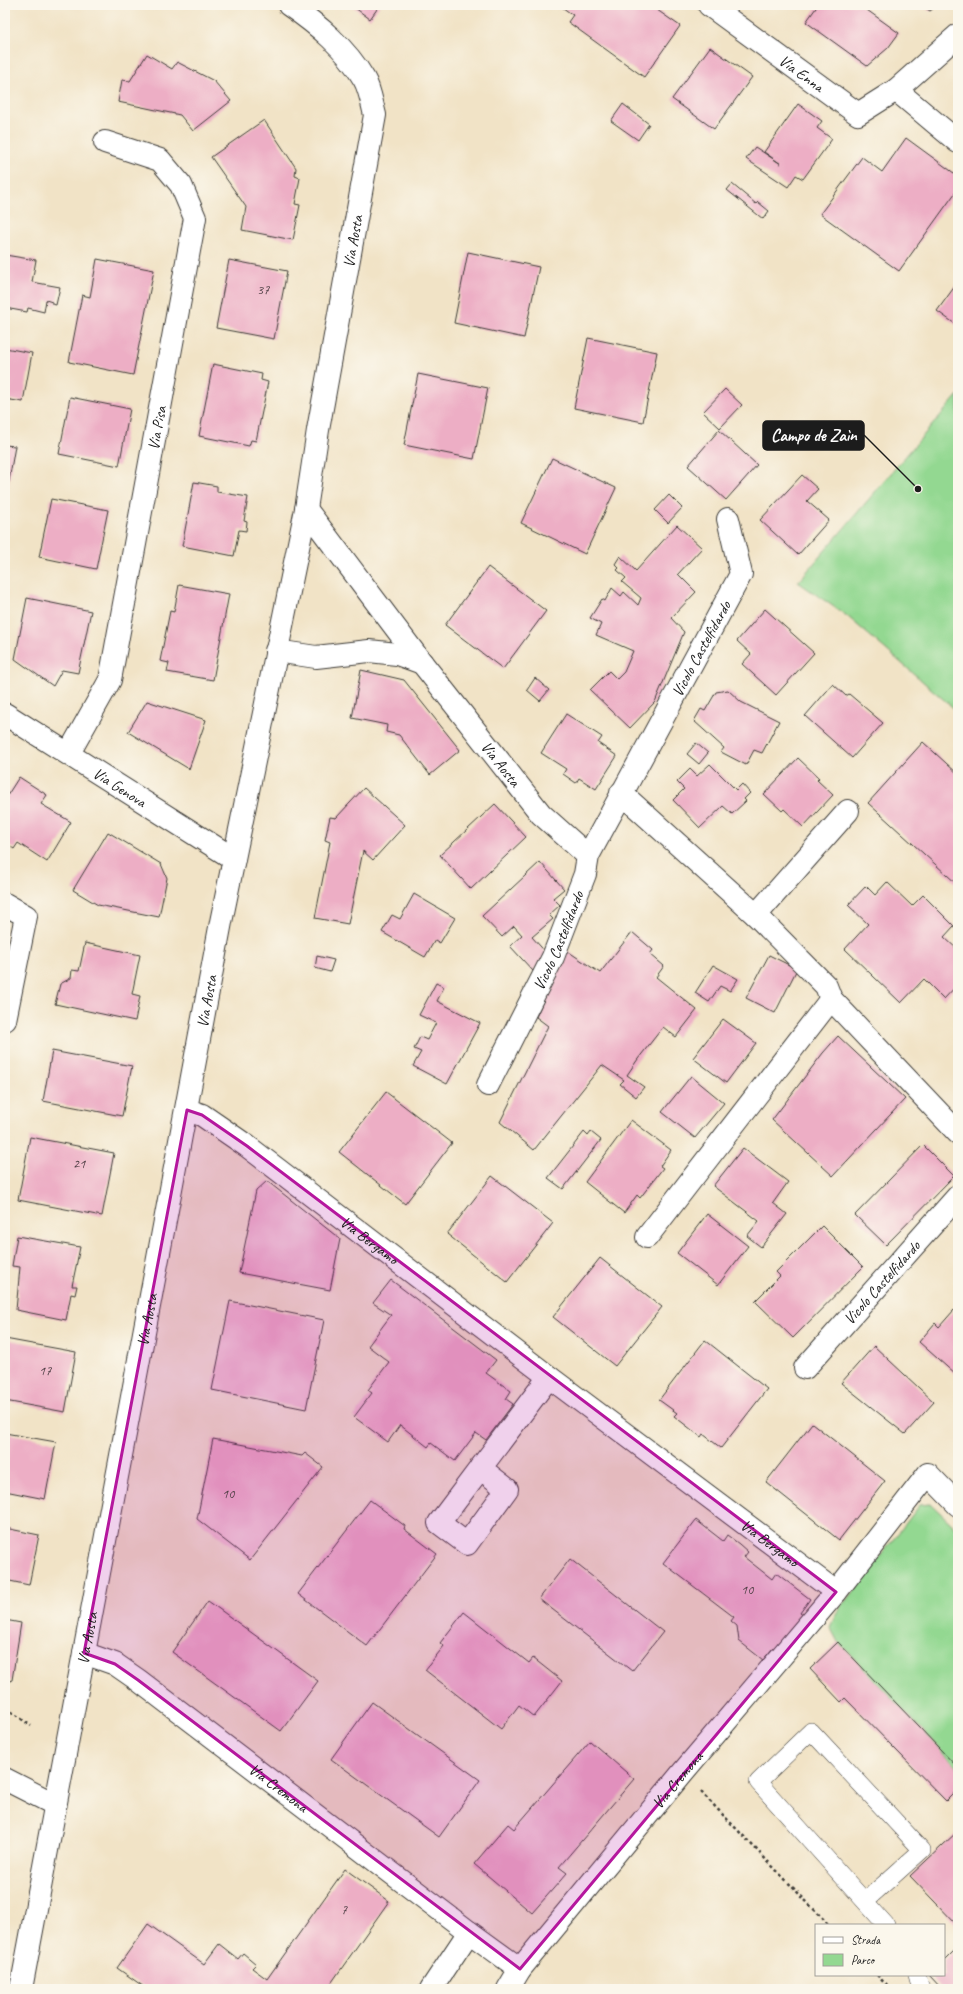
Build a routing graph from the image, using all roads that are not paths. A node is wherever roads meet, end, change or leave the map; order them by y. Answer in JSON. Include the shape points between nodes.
{"nodes":[{"id":1,"x":289,"y":5,"type":"edge"},
{"id":2,"x":709,"y":5,"type":"edge"},
{"id":3,"x":958,"y":35,"type":"edge"},
{"id":4,"x":896,"y":90,"type":"junction"},
{"id":5,"x":105,"y":142,"type":"dead end"},
{"id":6,"x":958,"y":142,"type":"edge"},
{"id":7,"x":306,"y":509,"type":"junction"},
{"id":8,"x":728,"y":519,"type":"dead end"},
{"id":9,"x":276,"y":651,"type":"junction"},
{"id":10,"x":422,"y":663,"type":"junction"},
{"id":11,"x":5,"y":714,"type":"edge"},
{"id":12,"x":69,"y":753,"type":"junction"},
{"id":13,"x":621,"y":793,"type":"junction"},
{"id":14,"x":848,"y":811,"type":"dead end"},
{"id":15,"x":588,"y":856,"type":"junction"},
{"id":16,"x":234,"y":859,"type":"junction"},
{"id":17,"x":5,"y":904,"type":"edge"},
{"id":18,"x":756,"y":915,"type":"junction"},
{"id":19,"x":831,"y":999,"type":"junction"},
{"id":20,"x":5,"y":1020,"type":"edge"},
{"id":21,"x":488,"y":1085,"type":"dead end"},
{"id":22,"x":187,"y":1110,"type":"junction"},
{"id":23,"x":958,"y":1133,"type":"edge"},
{"id":24,"x":958,"y":1196,"type":"edge"},
{"id":25,"x":647,"y":1237,"type":"dead end"},
{"id":26,"x":805,"y":1368,"type":"dead end"},
{"id":27,"x":549,"y":1377,"type":"junction"},
{"id":28,"x":480,"y":1468,"type":"dead end"},
{"id":29,"x":958,"y":1505,"type":"edge"},
{"id":30,"x":836,"y":1592,"type":"junction"},
{"id":31,"x":84,"y":1653,"type":"junction"},
{"id":32,"x":5,"y":1779,"type":"edge"},
{"id":33,"x":54,"y":1804,"type":"junction"},
{"id":34,"x":865,"y":1901,"type":"junction"},
{"id":35,"x":885,"y":1924,"type":"edge"},
{"id":36,"x":469,"y":1932,"type":"junction"},
{"id":37,"x":520,"y":1969,"type":"junction"},
{"id":38,"x":917,"y":1976,"type":"edge"},
{"id":39,"x":21,"y":1989,"type":"edge"},
{"id":40,"x":431,"y":1989,"type":"edge"},
{"id":41,"x":508,"y":1989,"type":"edge"},
{"id":42,"x":921,"y":1989,"type":"edge"}],
"edges":[{"from":1,"to":7,"type":"street","name":"Via Aosta","via":[[311,20],[341,47],[365,80],[375,115],[319,422]]},
{"from":2,"to":4,"type":"street","name":"Via Enna","via":[[858,114]]},
{"from":3,"to":4,"type":"street","name":"Via Enna"},
{"from":4,"to":6,"type":"street"},
{"from":5,"to":12,"type":"street","name":"Via Pisa","via":[[160,160],[181,185],[195,218],[110,680]]},
{"from":7,"to":9,"type":"street","name":"Via Aosta"},
{"from":7,"to":10,"type":"street","name":"Via Aosta"},
{"from":8,"to":13,"type":"street","name":"Vicolo Castelfidardo","via":[[741,574]]},
{"from":9,"to":10,"type":"street","via":[[316,657],[369,651],[397,654]]},
{"from":9,"to":16,"type":"street","name":"Via Aosta"},
{"from":10,"to":15,"type":"street","name":"Via Aosta","via":[[540,814]]},
{"from":11,"to":12,"type":"street","name":"Via Genova"},
{"from":12,"to":16,"type":"street","name":"Via Genova"},
{"from":13,"to":15,"type":"street","name":"Vicolo Castelfidardo"},
{"from":13,"to":18,"type":"street"},
{"from":14,"to":18,"type":"street"},
{"from":15,"to":21,"type":"street","name":"Vicolo Castelfidardo","via":[[585,874],[554,957]]},
{"from":16,"to":22,"type":"street","name":"Via Aosta"},
{"from":17,"to":20,"type":"street","via":[[26,916]]},
{"from":18,"to":19,"type":"street","via":[[826,986]]},
{"from":19,"to":23,"type":"street"},
{"from":19,"to":25,"type":"street"},
{"from":22,"to":27,"type":"street","name":"Via Bergamo","via":[[202,1115],[247,1146]]},
{"from":22,"to":31,"type":"street","name":"Via Aosta"},
{"from":24,"to":26,"type":"street","name":"Vicolo Castelfidardo"},
{"from":27,"to":28,"type":"street"},
{"from":27,"to":30,"type":"street","name":"Via Bergamo"},
{"from":29,"to":30,"type":"street","via":[[928,1474]]},
{"from":30,"to":37,"type":"street","name":"Via Cremona"},
{"from":31,"to":33,"type":"street","name":"Via Aosta"},
{"from":31,"to":36,"type":"street","name":"Via Cremona","via":[[115,1664],[138,1680]]},
{"from":32,"to":33,"type":"street"},
{"from":33,"to":39,"type":"street","name":"Via Aosta","via":[[47,1856]]},
{"from":34,"to":34,"type":"lane","via":[[758,1782],[811,1731],[922,1850]]},
{"from":34,"to":35,"type":"lane"},
{"from":36,"to":37,"type":"street","name":"Via Cremona"},
{"from":36,"to":40,"type":"street"},
{"from":37,"to":41,"type":"street","name":"Via Cremona"},
{"from":38,"to":42,"type":"lane"}]}
